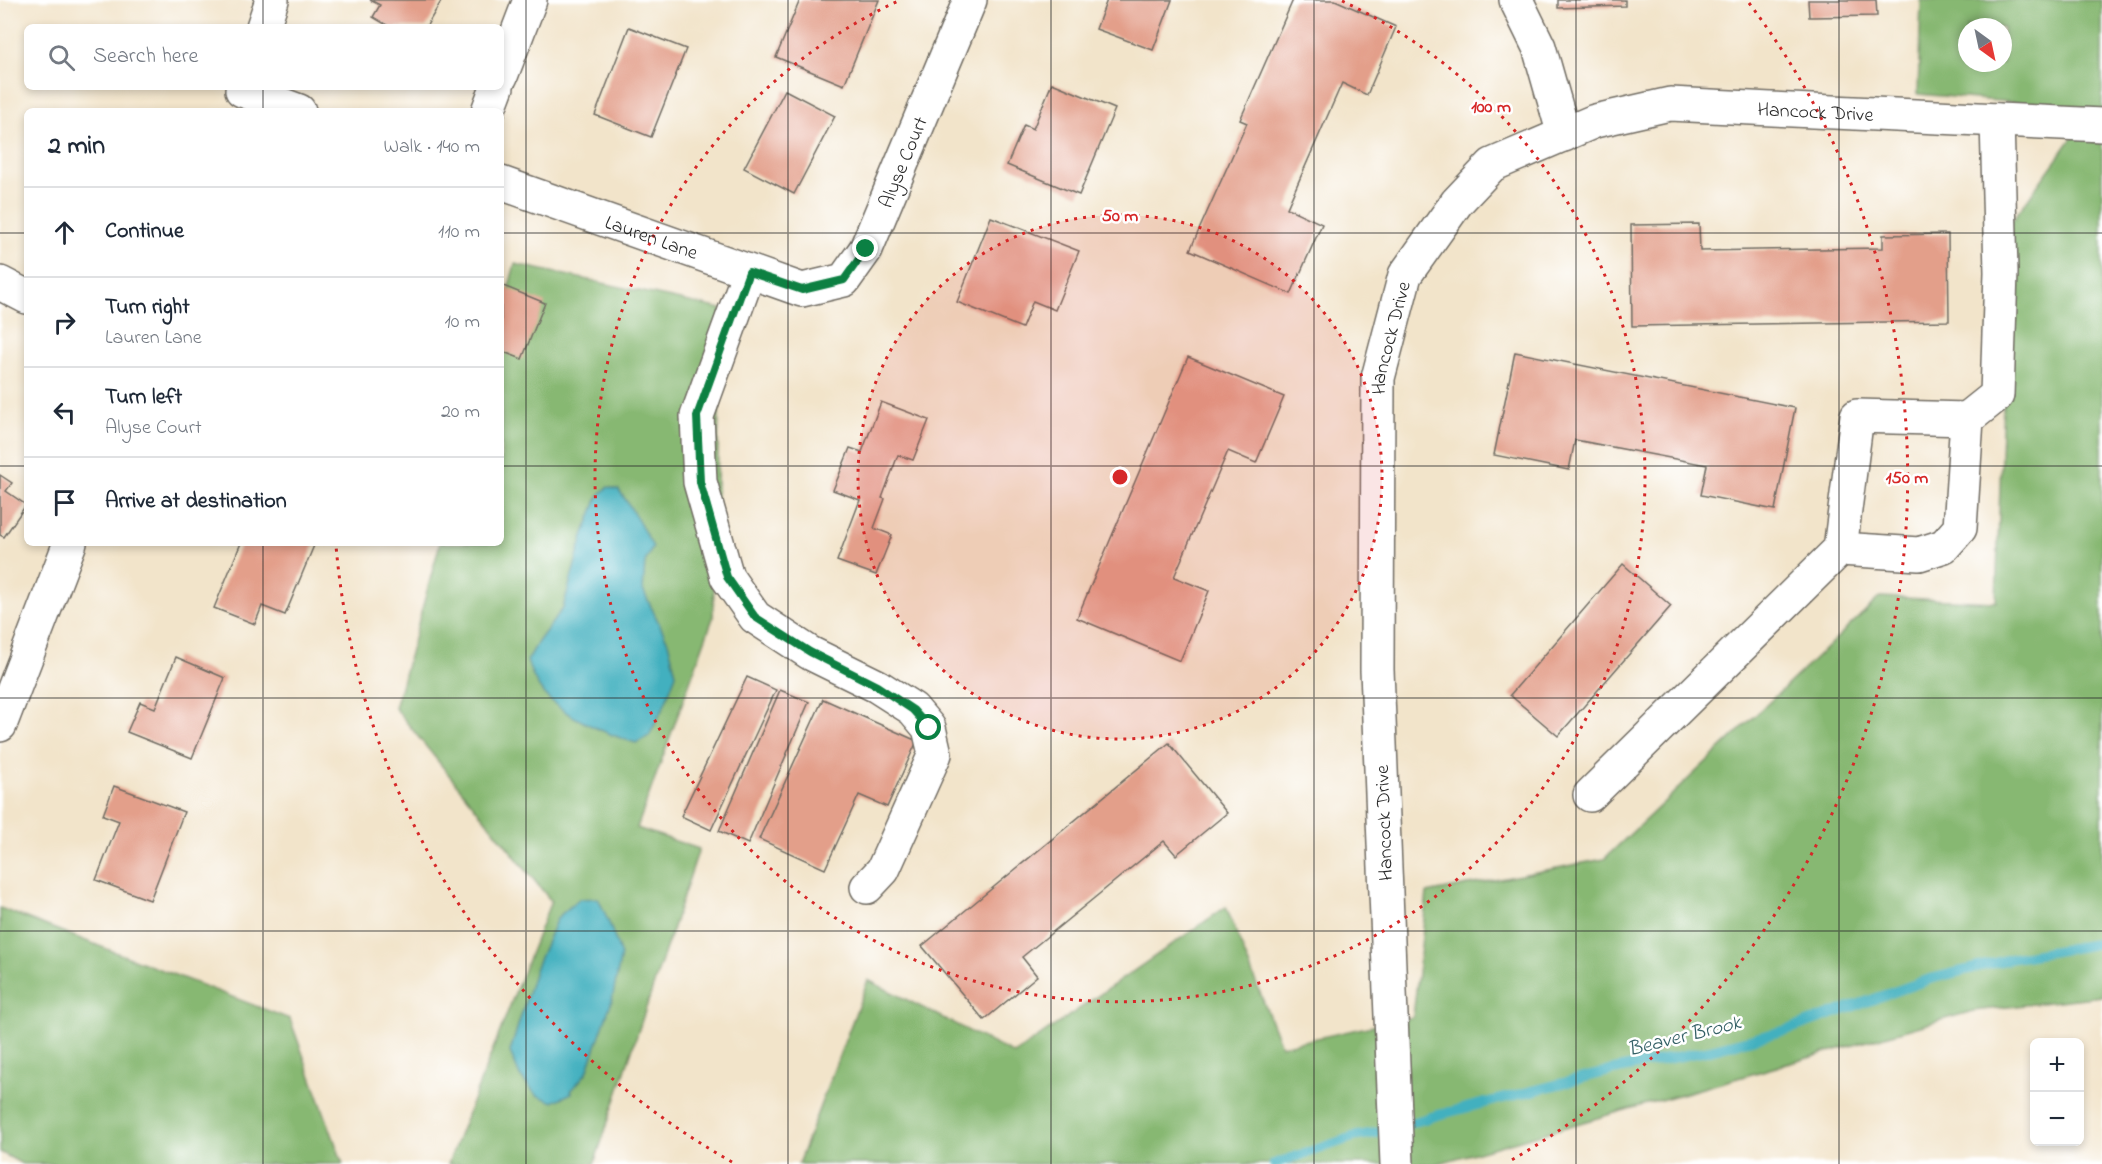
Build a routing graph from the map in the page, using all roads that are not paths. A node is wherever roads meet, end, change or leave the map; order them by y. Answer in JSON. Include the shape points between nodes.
{"nodes":[{"id":1,"x":272,"y":0,"type":"edge"},
{"id":2,"x":530,"y":0,"type":"edge"},
{"id":3,"x":970,"y":0,"type":"edge"},
{"id":4,"x":1516,"y":0,"type":"edge"},
{"id":5,"x":263,"y":24,"type":"edge"},
{"id":6,"x":504,"y":68,"type":"edge"},
{"id":7,"x":496,"y":90,"type":"edge"},
{"id":8,"x":239,"y":96,"type":"edge"},
{"id":9,"x":287,"y":108,"type":"edge"},
{"id":10,"x":489,"y":108,"type":"edge"},
{"id":11,"x":1997,"y":120,"type":"junction"},
{"id":12,"x":2102,"y":125,"type":"edge"},
{"id":13,"x":1564,"y":135,"type":"junction"},
{"id":14,"x":504,"y":184,"type":"edge"},
{"id":15,"x":749,"y":272,"type":"junction"},
{"id":16,"x":0,"y":284,"type":"edge"},
{"id":17,"x":802,"y":290,"type":"joint"},
{"id":18,"x":24,"y":296,"type":"edge"},
{"id":19,"x":1967,"y":419,"type":"junction"},
{"id":20,"x":69,"y":546,"type":"edge"},
{"id":21,"x":1840,"y":549,"type":"junction"},
{"id":22,"x":0,"y":725,"type":"edge"},
{"id":23,"x":1590,"y":795,"type":"dead end"},
{"id":24,"x":867,"y":887,"type":"dead end"},
{"id":25,"x":1397,"y":1164,"type":"edge"}],
"edges":[{"from":1,"to":5,"type":"street"},
{"from":2,"to":6,"type":"street"},
{"from":3,"to":17,"type":"street","name":"Alyse Court","via":[[866,249],[844,280]]},
{"from":4,"to":13,"type":"street","via":[[1539,47]]},
{"from":7,"to":10,"type":"street"},
{"from":8,"to":9,"type":"street"},
{"from":11,"to":12,"type":"street","name":"Hancock Drive"},
{"from":11,"to":13,"type":"street","name":"Hancock Drive","via":[[1670,104],[1595,121]]},
{"from":11,"to":19,"type":"street","via":[[2001,272],[1997,395]]},
{"from":13,"to":25,"type":"street","name":"Hancock Drive","via":[[1492,165],[1457,202],[1405,276],[1378,378],[1377,670]]},
{"from":14,"to":15,"type":"street","name":"Lauren Lane"},
{"from":15,"to":17,"type":"street","name":"Lauren Lane"},
{"from":15,"to":24,"type":"street","via":[[697,416],[700,482],[727,577],[755,617],[913,710],[929,728],[935,754],[883,870]]},
{"from":16,"to":18,"type":"street"},
{"from":19,"to":21,"type":"street","via":[[1960,528],[1944,546],[1919,554]]},
{"from":19,"to":21,"type":"street","via":[[1857,416]]},
{"from":20,"to":22,"type":"street"},
{"from":21,"to":23,"type":"street"}]}
